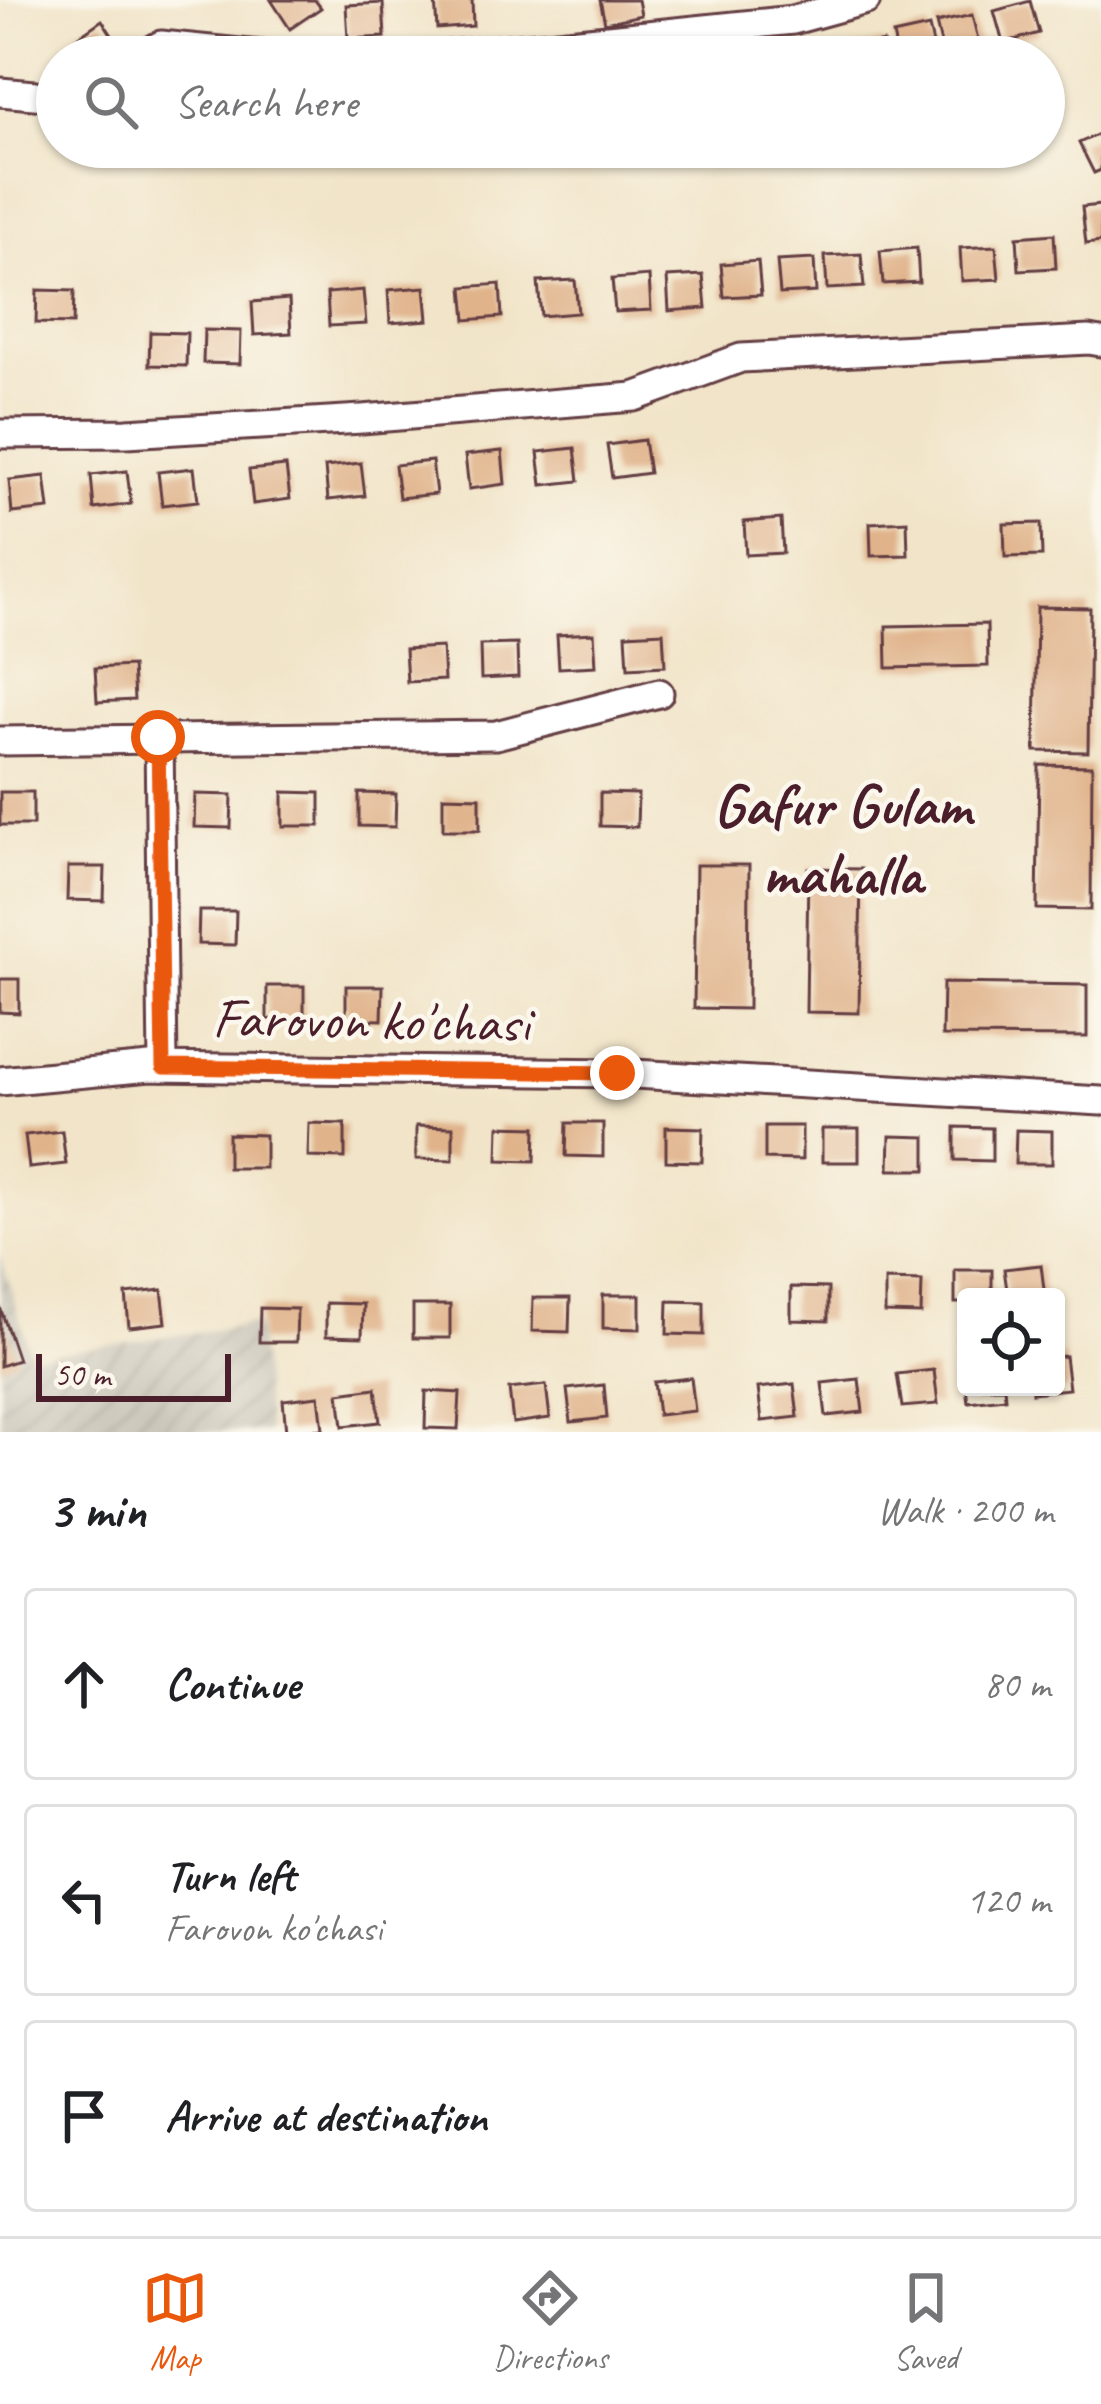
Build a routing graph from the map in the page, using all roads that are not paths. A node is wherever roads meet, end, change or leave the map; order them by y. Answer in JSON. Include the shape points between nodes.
{"nodes":[{"id":1,"x":866,"y":0,"type":"edge"},
{"id":2,"x":754,"y":12,"type":"edge"},
{"id":3,"x":582,"y":36,"type":"edge"},
{"id":4,"x":0,"y":92,"type":"edge"},
{"id":5,"x":36,"y":95,"type":"edge"},
{"id":6,"x":1101,"y":342,"type":"edge"},
{"id":7,"x":0,"y":434,"type":"edge"},
{"id":8,"x":659,"y":693,"type":"dead end"},
{"id":9,"x":158,"y":737,"type":"junction"},
{"id":10,"x":0,"y":741,"type":"edge"},
{"id":11,"x":163,"y":1067,"type":"junction"},
{"id":12,"x":0,"y":1081,"type":"edge"},
{"id":13,"x":1101,"y":1101,"type":"edge"}],
"edges":[{"from":1,"to":2,"type":"street","via":[[793,20]]},
{"from":2,"to":3,"type":"street"},
{"from":4,"to":5,"type":"street"},
{"from":6,"to":7,"type":"street","via":[[741,358],[634,397],[198,429]]},
{"from":8,"to":9,"type":"street","via":[[496,735]]},
{"from":9,"to":10,"type":"street"},
{"from":9,"to":11,"type":"street"},
{"from":11,"to":12,"type":"street","name":"Farovon ko'chasi"},
{"from":11,"to":13,"type":"street","name":"Farovon ko'chasi","via":[[617,1073]]}]}
